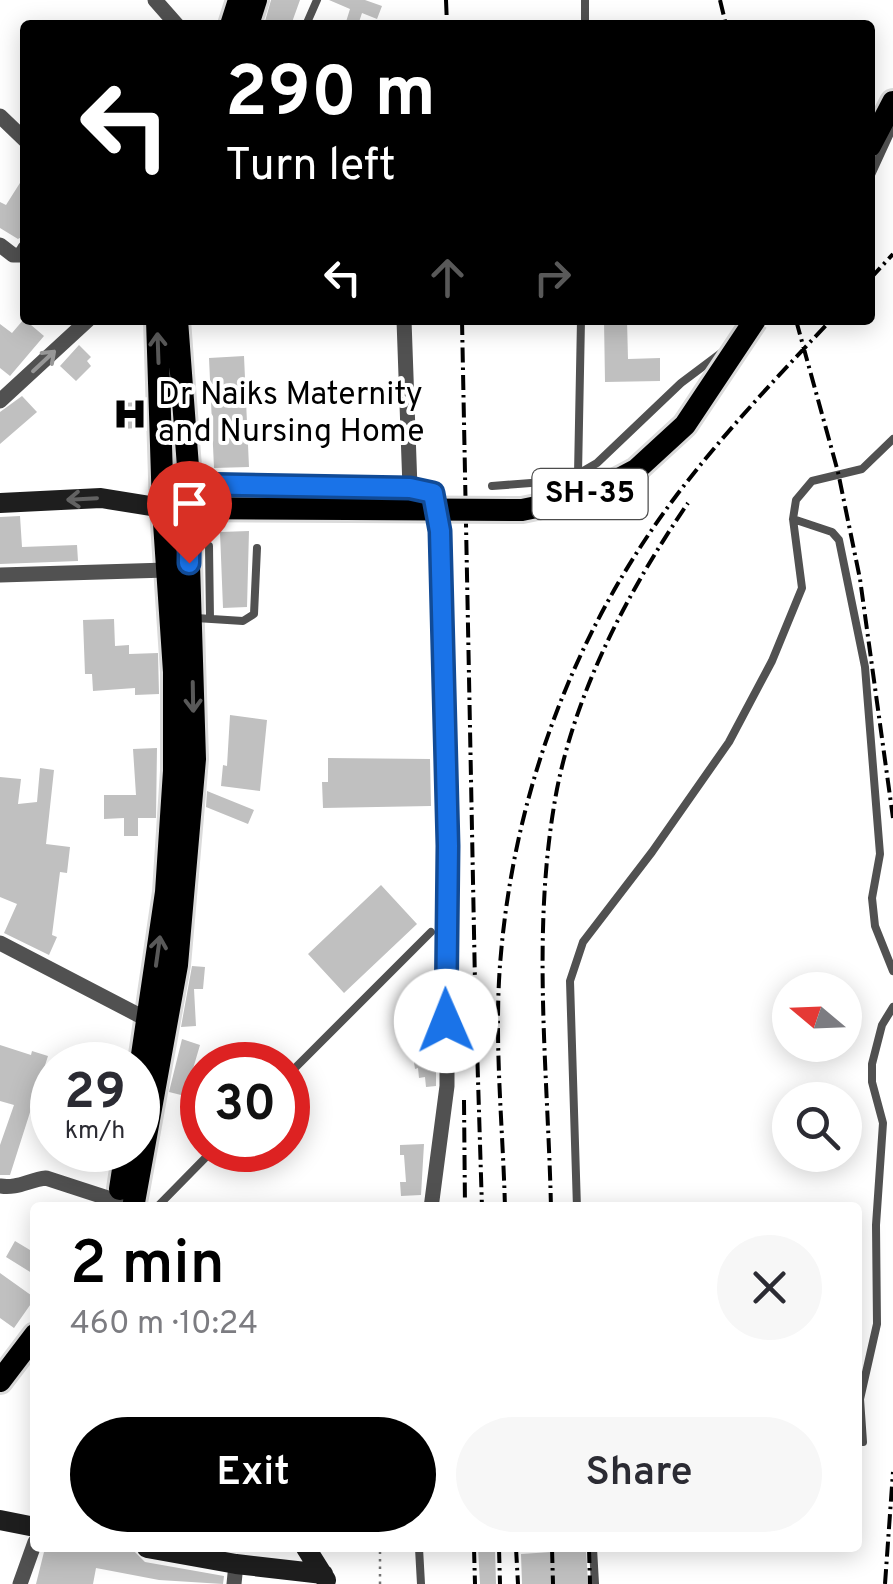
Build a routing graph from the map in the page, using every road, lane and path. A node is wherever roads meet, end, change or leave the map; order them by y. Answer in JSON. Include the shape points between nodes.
{"nodes":[{"id":1,"x":154,"y":0,"type":"edge"},
{"id":2,"x":172,"y":20,"type":"edge"},
{"id":3,"x":893,"y":102,"type":"edge"},
{"id":4,"x":0,"y":116,"type":"edge"},
{"id":5,"x":893,"y":128,"type":"edge"},
{"id":6,"x":20,"y":135,"type":"edge"},
{"id":7,"x":875,"y":136,"type":"edge"},
{"id":8,"x":875,"y":166,"type":"edge"},
{"id":9,"x":82,"y":325,"type":"edge"},
{"id":10,"x":157,"y":325,"type":"edge"},
{"id":11,"x":178,"y":325,"type":"edge"},
{"id":12,"x":404,"y":325,"type":"edge"},
{"id":13,"x":581,"y":325,"type":"edge"},
{"id":14,"x":752,"y":325,"type":"edge"},
{"id":15,"x":759,"y":325,"type":"edge"},
{"id":16,"x":2,"y":396,"type":"edge"},
{"id":17,"x":893,"y":440,"type":"edge"},
{"id":18,"x":578,"y":474,"type":"junction"},
{"id":19,"x":492,"y":486,"type":"dead end"},
{"id":20,"x":410,"y":488,"type":"junction"},
{"id":21,"x":163,"y":497,"type":"junction"},
{"id":22,"x":203,"y":502,"type":"junction"},
{"id":23,"x":0,"y":503,"type":"edge"},
{"id":24,"x":793,"y":519,"type":"junction"},
{"id":25,"x":209,"y":546,"type":"dead end"},
{"id":26,"x":257,"y":548,"type":"dead end"},
{"id":27,"x":167,"y":570,"type":"junction"},
{"id":28,"x":0,"y":576,"type":"edge"},
{"id":29,"x":201,"y":618,"type":"junction"},
{"id":30,"x":431,"y":932,"type":"dead end"},
{"id":31,"x":0,"y":943,"type":"edge"},
{"id":32,"x":893,"y":971,"type":"edge"},
{"id":33,"x":893,"y":1007,"type":"edge"},
{"id":34,"x":148,"y":1020,"type":"junction"},
{"id":35,"x":144,"y":1042,"type":"edge"},
{"id":36,"x":310,"y":1054,"type":"edge"},
{"id":37,"x":128,"y":1172,"type":"edge"},
{"id":38,"x":181,"y":1172,"type":"edge"},
{"id":39,"x":0,"y":1186,"type":"edge"},
{"id":40,"x":120,"y":1202,"type":"edge"},
{"id":41,"x":132,"y":1202,"type":"edge"},
{"id":42,"x":133,"y":1202,"type":"edge"},
{"id":43,"x":138,"y":1202,"type":"edge"},
{"id":44,"x":432,"y":1202,"type":"edge"},
{"id":45,"x":577,"y":1202,"type":"edge"},
{"id":46,"x":26,"y":1360,"type":"edge"},
{"id":47,"x":0,"y":1381,"type":"edge"},
{"id":48,"x":862,"y":1391,"type":"edge"},
{"id":49,"x":0,"y":1400,"type":"edge"},
{"id":50,"x":0,"y":1520,"type":"edge"},
{"id":51,"x":30,"y":1526,"type":"edge"},
{"id":52,"x":31,"y":1552,"type":"edge"},
{"id":53,"x":161,"y":1552,"type":"edge"},
{"id":54,"x":309,"y":1552,"type":"edge"},
{"id":55,"x":380,"y":1552,"type":"edge"},
{"id":56,"x":419,"y":1552,"type":"edge"},
{"id":57,"x":594,"y":1552,"type":"edge"},
{"id":58,"x":235,"y":1574,"type":"edge"},
{"id":59,"x":329,"y":1581,"type":"edge"},
{"id":60,"x":20,"y":1584,"type":"edge"},
{"id":61,"x":380,"y":1584,"type":"edge"},
{"id":62,"x":421,"y":1584,"type":"edge"},
{"id":63,"x":595,"y":1584,"type":"edge"}],
"edges":[{"from":1,"to":2,"type":"street"},
{"from":3,"to":7,"type":"main road"},
{"from":4,"to":6,"type":"street"},
{"from":5,"to":8,"type":"lane"},
{"from":16,"to":9,"type":"street","one_way":true},
{"from":21,"to":10,"type":"main road","one_way":true},
{"from":11,"to":22,"type":"main road"},
{"from":12,"to":20,"type":"street"},
{"from":13,"to":18,"type":"lane"},
{"from":14,"to":22,"type":"main road","number":"SH-35","bridge":true,"via":[[685,425],[636,470],[585,496],[522,510]]},
{"from":15,"to":18,"type":"lane","via":[[681,382]]},
{"from":17,"to":24,"type":"lane","via":[[862,469],[812,481],[796,500]]},
{"from":18,"to":19,"type":"lane"},
{"from":20,"to":22,"type":"street"},
{"from":20,"to":44,"type":"street","via":[[433,493],[440,531],[447,1086]]},
{"from":21,"to":22,"type":"main road","number":"SH-35"},
{"from":21,"to":23,"type":"street","one_way":true},
{"from":21,"to":27,"type":"main road"},
{"from":22,"to":29,"type":"main road"},
{"from":24,"to":32,"type":"lane","via":[[839,540],[865,667],[880,854],[874,926]]},
{"from":24,"to":45,"type":"lane","via":[[802,588],[772,661],[729,742],[583,942],[570,981]]},
{"from":25,"to":29,"type":"lane"},
{"from":26,"to":29,"type":"lane","via":[[254,614],[243,621]]},
{"from":27,"to":28,"type":"street"},
{"from":34,"to":27,"type":"main road","one_way":true,"via":[[173,804]]},
{"from":29,"to":42,"type":"main road","one_way":true,"via":[[177,965]]},
{"from":30,"to":36,"type":"lane"},
{"from":31,"to":34,"type":"street"},
{"from":33,"to":48,"type":"lane","via":[[872,1064],[883,1122],[877,1324]]},
{"from":34,"to":35,"type":"main road"},
{"from":37,"to":41,"type":"main road"},
{"from":38,"to":43,"type":"lane"},
{"from":39,"to":40,"type":"street","via":[[46,1178]]},
{"from":46,"to":47,"type":"main road"},
{"from":46,"to":49,"type":"main road"},
{"from":50,"to":51,"type":"street"},
{"from":52,"to":60,"type":"street"},
{"from":53,"to":58,"type":"street"},
{"from":54,"to":59,"type":"street"},
{"from":55,"to":61,"type":"path"},
{"from":56,"to":62,"type":"lane"},
{"from":57,"to":63,"type":"lane"},
{"from":58,"to":59,"type":"street"}]}
